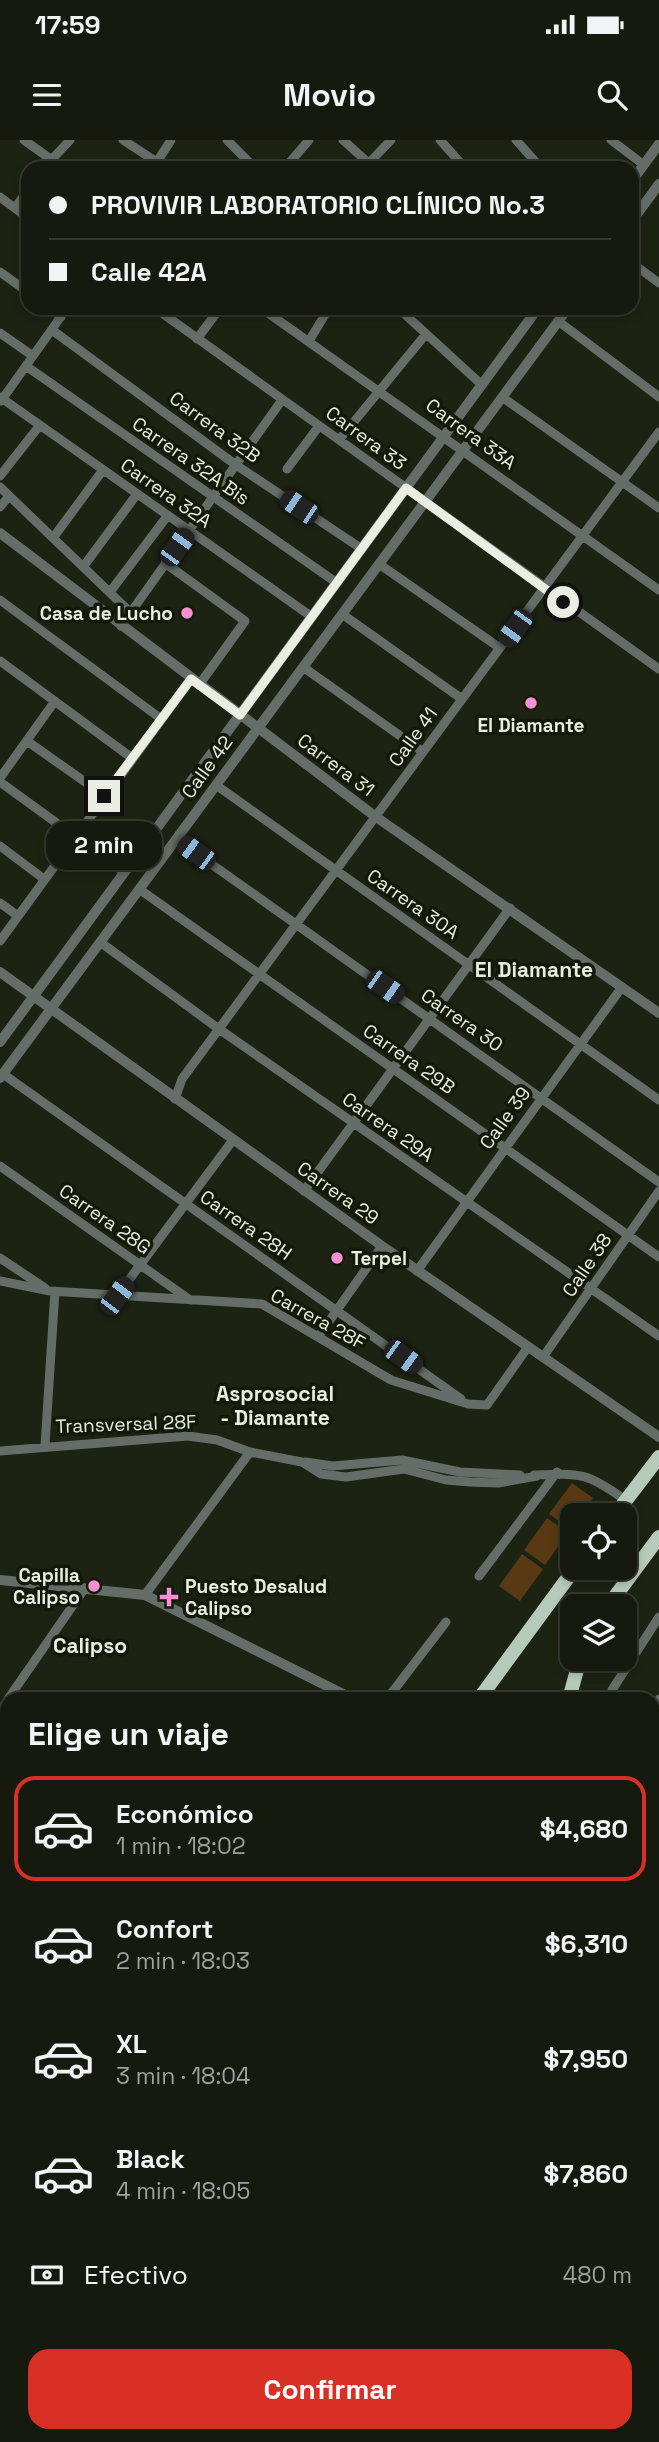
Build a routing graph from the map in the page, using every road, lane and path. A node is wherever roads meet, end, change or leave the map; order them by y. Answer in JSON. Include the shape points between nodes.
{"nodes":[{"id":1,"x":24,"y":140,"type":"edge"},
{"id":2,"x":70,"y":140,"type":"edge"},
{"id":3,"x":123,"y":140,"type":"edge"},
{"id":4,"x":171,"y":140,"type":"edge"},
{"id":5,"x":309,"y":140,"type":"edge"},
{"id":6,"x":343,"y":140,"type":"edge"},
{"id":7,"x":391,"y":140,"type":"edge"},
{"id":8,"x":440,"y":140,"type":"edge"},
{"id":9,"x":516,"y":140,"type":"edge"},
{"id":10,"x":611,"y":140,"type":"edge"},
{"id":11,"x":234,"y":142,"type":"edge"},
{"id":12,"x":659,"y":144,"type":"edge"},
{"id":13,"x":51,"y":159,"type":"junction"},
{"id":14,"x":53,"y":161,"type":"edge"},
{"id":15,"x":150,"y":161,"type":"edge"},
{"id":16,"x":158,"y":161,"type":"edge"},
{"id":17,"x":249,"y":161,"type":"edge"},
{"id":18,"x":291,"y":161,"type":"edge"},
{"id":19,"x":364,"y":161,"type":"edge"},
{"id":20,"x":372,"y":161,"type":"edge"},
{"id":21,"x":459,"y":161,"type":"edge"},
{"id":22,"x":535,"y":161,"type":"edge"},
{"id":23,"x":639,"y":161,"type":"edge"},
{"id":24,"x":639,"y":161,"type":"edge"},
{"id":25,"x":644,"y":165,"type":"junction"},
{"id":26,"x":639,"y":172,"type":"edge"},
{"id":27,"x":658,"y":186,"type":"edge"},
{"id":28,"x":0,"y":197,"type":"edge"},
{"id":29,"x":21,"y":200,"type":"edge"},
{"id":30,"x":15,"y":208,"type":"junction"},
{"id":31,"x":639,"y":212,"type":"edge"},
{"id":32,"x":21,"y":213,"type":"edge"},
{"id":33,"x":639,"y":268,"type":"edge"},
{"id":34,"x":0,"y":272,"type":"edge"},
{"id":35,"x":659,"y":284,"type":"edge"},
{"id":36,"x":21,"y":287,"type":"edge"},
{"id":37,"x":62,"y":315,"type":"edge"},
{"id":38,"x":164,"y":315,"type":"edge"},
{"id":39,"x":215,"y":315,"type":"edge"},
{"id":40,"x":271,"y":315,"type":"edge"},
{"id":41,"x":325,"y":315,"type":"edge"},
{"id":42,"x":406,"y":315,"type":"edge"},
{"id":43,"x":531,"y":315,"type":"edge"},
{"id":44,"x":563,"y":315,"type":"edge"},
{"id":45,"x":558,"y":321,"type":"junction"},
{"id":46,"x":52,"y":330,"type":"junction"},
{"id":47,"x":0,"y":333,"type":"edge"},
{"id":48,"x":426,"y":334,"type":"junction"},
{"id":49,"x":197,"y":339,"type":"junction"},
{"id":50,"x":309,"y":341,"type":"junction"},
{"id":51,"x":33,"y":356,"type":"junction"},
{"id":52,"x":26,"y":366,"type":"junction"},
{"id":53,"x":482,"y":385,"type":"junction"},
{"id":54,"x":379,"y":390,"type":"junction"},
{"id":55,"x":502,"y":397,"type":"junction"},
{"id":56,"x":659,"y":397,"type":"edge"},
{"id":57,"x":1,"y":400,"type":"edge"},
{"id":58,"x":282,"y":400,"type":"junction"},
{"id":59,"x":40,"y":425,"type":"junction"},
{"id":60,"x":319,"y":426,"type":"junction"},
{"id":61,"x":659,"y":432,"type":"edge"},
{"id":62,"x":444,"y":436,"type":"junction"},
{"id":63,"x":339,"y":440,"type":"junction"},
{"id":64,"x":463,"y":449,"type":"junction"},
{"id":65,"x":236,"y":465,"type":"junction"},
{"id":66,"x":287,"y":469,"type":"dead end"},
{"id":67,"x":103,"y":470,"type":"junction"},
{"id":68,"x":0,"y":476,"type":"edge"},
{"id":69,"x":622,"y":482,"type":"junction"},
{"id":70,"x":0,"y":487,"type":"edge"},
{"id":71,"x":406,"y":488,"type":"junction"},
{"id":72,"x":137,"y":494,"type":"junction"},
{"id":73,"x":9,"y":496,"type":"junction"},
{"id":74,"x":213,"y":497,"type":"junction"},
{"id":75,"x":425,"y":502,"type":"junction"},
{"id":76,"x":0,"y":507,"type":"edge"},
{"id":77,"x":659,"y":508,"type":"edge"},
{"id":78,"x":168,"y":515,"type":"junction"},
{"id":79,"x":189,"y":530,"type":"junction"},
{"id":80,"x":0,"y":533,"type":"edge"},
{"id":81,"x":582,"y":537,"type":"junction"},
{"id":82,"x":53,"y":538,"type":"junction"},
{"id":83,"x":362,"y":549,"type":"junction"},
{"id":84,"x":165,"y":563,"type":"junction"},
{"id":85,"x":379,"y":564,"type":"junction"},
{"id":86,"x":83,"y":567,"type":"junction"},
{"id":87,"x":337,"y":583,"type":"junction"},
{"id":88,"x":544,"y":589,"type":"junction"},
{"id":89,"x":659,"y":590,"type":"edge"},
{"id":90,"x":110,"y":592,"type":"junction"},
{"id":91,"x":0,"y":600,"type":"edge"},
{"id":92,"x":130,"y":612,"type":"junction"},
{"id":93,"x":342,"y":614,"type":"junction"},
{"id":94,"x":312,"y":617,"type":"junction"},
{"id":95,"x":121,"y":626,"type":"junction"},
{"id":96,"x":500,"y":648,"type":"junction"},
{"id":97,"x":1,"y":663,"type":"edge"},
{"id":98,"x":303,"y":667,"type":"junction"},
{"id":99,"x":659,"y":669,"type":"edge"},
{"id":100,"x":195,"y":682,"type":"junction"},
{"id":101,"x":462,"y":699,"type":"junction"},
{"id":102,"x":55,"y":701,"type":"junction"},
{"id":103,"x":240,"y":715,"type":"junction"},
{"id":104,"x":160,"y":718,"type":"junction"},
{"id":105,"x":258,"y":728,"type":"junction"},
{"id":106,"x":27,"y":741,"type":"junction"},
{"id":107,"x":423,"y":752,"type":"junction"},
{"id":108,"x":132,"y":758,"type":"junction"},
{"id":109,"x":0,"y":780,"type":"edge"},
{"id":110,"x":216,"y":785,"type":"junction"},
{"id":111,"x":104,"y":796,"type":"junction"},
{"id":112,"x":376,"y":817,"type":"junction"},
{"id":113,"x":75,"y":837,"type":"junction"},
{"id":114,"x":176,"y":839,"type":"junction"},
{"id":115,"x":0,"y":846,"type":"edge"},
{"id":116,"x":336,"y":871,"type":"junction"},
{"id":117,"x":124,"y":873,"type":"junction"},
{"id":118,"x":44,"y":879,"type":"junction"},
{"id":119,"x":139,"y":889,"type":"junction"},
{"id":120,"x":0,"y":903,"type":"edge"},
{"id":121,"x":510,"y":908,"type":"junction"},
{"id":122,"x":18,"y":916,"type":"junction"},
{"id":123,"x":296,"y":925,"type":"junction"},
{"id":124,"x":0,"y":941,"type":"edge"},
{"id":125,"x":100,"y":942,"type":"junction"},
{"id":126,"x":469,"y":965,"type":"junction"},
{"id":127,"x":0,"y":972,"type":"edge"},
{"id":128,"x":259,"y":975,"type":"junction"},
{"id":129,"x":622,"y":987,"type":"junction"},
{"id":130,"x":33,"y":997,"type":"junction"},
{"id":131,"x":49,"y":1010,"type":"junction"},
{"id":132,"x":659,"y":1013,"type":"edge"},
{"id":133,"x":430,"y":1018,"type":"junction"},
{"id":134,"x":219,"y":1029,"type":"junction"},
{"id":135,"x":0,"y":1042,"type":"edge"},
{"id":136,"x":581,"y":1044,"type":"junction"},
{"id":137,"x":393,"y":1069,"type":"junction"},
{"id":138,"x":2,"y":1076,"type":"edge"},
{"id":139,"x":542,"y":1098,"type":"junction"},
{"id":140,"x":175,"y":1099,"type":"junction"},
{"id":141,"x":659,"y":1100,"type":"edge"},
{"id":142,"x":353,"y":1123,"type":"junction"},
{"id":143,"x":233,"y":1140,"type":"junction"},
{"id":144,"x":505,"y":1149,"type":"junction"},
{"id":145,"x":0,"y":1166,"type":"edge"},
{"id":146,"x":659,"y":1182,"type":"edge"},
{"id":147,"x":304,"y":1191,"type":"junction"},
{"id":148,"x":659,"y":1191,"type":"edge"},
{"id":149,"x":186,"y":1203,"type":"junction"},
{"id":150,"x":466,"y":1203,"type":"junction"},
{"id":151,"x":627,"y":1236,"type":"junction"},
{"id":152,"x":383,"y":1246,"type":"junction"},
{"id":153,"x":659,"y":1257,"type":"edge"},
{"id":154,"x":0,"y":1258,"type":"edge"},
{"id":155,"x":140,"y":1265,"type":"junction"},
{"id":156,"x":418,"y":1270,"type":"junction"},
{"id":157,"x":0,"y":1281,"type":"edge"},
{"id":158,"x":52,"y":1291,"type":"junction"},
{"id":159,"x":592,"y":1291,"type":"junction"},
{"id":160,"x":117,"y":1296,"type":"junction"},
{"id":161,"x":190,"y":1300,"type":"junction"},
{"id":162,"x":337,"y":1310,"type":"junction"},
{"id":163,"x":659,"y":1336,"type":"edge"},
{"id":164,"x":318,"y":1337,"type":"junction"},
{"id":165,"x":528,"y":1347,"type":"junction"},
{"id":166,"x":543,"y":1357,"type":"junction"},
{"id":167,"x":468,"y":1404,"type":"junction"},
{"id":168,"x":659,"y":1437,"type":"edge"},
{"id":169,"x":45,"y":1446,"type":"junction"},
{"id":170,"x":0,"y":1451,"type":"edge"},
{"id":171,"x":250,"y":1452,"type":"junction"},
{"id":172,"x":659,"y":1457,"type":"edge"},
{"id":173,"x":557,"y":1472,"type":"junction"},
{"id":174,"x":625,"y":1500,"type":"junction"},
{"id":175,"x":623,"y":1503,"type":"edge"},
{"id":176,"x":659,"y":1538,"type":"edge"},
{"id":177,"x":479,"y":1576,"type":"dead end"},
{"id":178,"x":0,"y":1580,"type":"edge"},
{"id":179,"x":566,"y":1580,"type":"edge"},
{"id":180,"x":85,"y":1588,"type":"junction"},
{"id":181,"x":617,"y":1594,"type":"edge"},
{"id":182,"x":145,"y":1595,"type":"junction"},
{"id":183,"x":659,"y":1617,"type":"edge"},
{"id":184,"x":446,"y":1622,"type":"dead end"},
{"id":185,"x":637,"y":1650,"type":"edge"},
{"id":186,"x":577,"y":1671,"type":"edge"},
{"id":187,"x":624,"y":1671,"type":"edge"},
{"id":188,"x":612,"y":1690,"type":"dead end"},
{"id":189,"x":14,"y":1692,"type":"edge"},
{"id":190,"x":339,"y":1692,"type":"edge"},
{"id":191,"x":392,"y":1692,"type":"edge"},
{"id":192,"x":484,"y":1692,"type":"edge"},
{"id":193,"x":571,"y":1692,"type":"edge"}],
"edges":[{"from":1,"to":13,"type":"street"},
{"from":2,"to":13,"type":"street"},
{"from":3,"to":15,"type":"street"},
{"from":4,"to":16,"type":"street"},
{"from":5,"to":18,"type":"street"},
{"from":6,"to":19,"type":"street"},
{"from":7,"to":20,"type":"street"},
{"from":8,"to":21,"type":"street"},
{"from":9,"to":22,"type":"street"},
{"from":10,"to":24,"type":"street"},
{"from":11,"to":17,"type":"street"},
{"from":12,"to":25,"type":"street"},
{"from":13,"to":14,"type":"street"},
{"from":23,"to":25,"type":"street"},
{"from":25,"to":26,"type":"street"},
{"from":27,"to":31,"type":"street"},
{"from":28,"to":30,"type":"street"},
{"from":29,"to":30,"type":"street"},
{"from":30,"to":32,"type":"street"},
{"from":33,"to":35,"type":"street"},
{"from":34,"to":36,"type":"street"},
{"from":37,"to":46,"type":"street"},
{"from":38,"to":49,"type":"street","name":"Carrera 33"},
{"from":39,"to":49,"type":"street"},
{"from":40,"to":50,"type":"street","name":"Carrera 33A"},
{"from":41,"to":50,"type":"street"},
{"from":42,"to":48,"type":"street"},
{"from":43,"to":53,"type":"street","name":"Calle 42"},
{"from":44,"to":45,"type":"street","name":"Calle 42"},
{"from":45,"to":55,"type":"street","name":"Calle 42"},
{"from":45,"to":56,"type":"street"},
{"from":46,"to":51,"type":"street"},
{"from":46,"to":65,"type":"street","name":"Carrera 32B"},
{"from":47,"to":51,"type":"street"},
{"from":48,"to":53,"type":"street"},
{"from":48,"to":54,"type":"street"},
{"from":49,"to":58,"type":"street","name":"Carrera 33"},
{"from":50,"to":54,"type":"street","name":"Carrera 33A"},
{"from":51,"to":52,"type":"street"},
{"from":52,"to":57,"type":"street"},
{"from":52,"to":74,"type":"street","name":"Carrera 32A Bis"},
{"from":53,"to":62,"type":"street","name":"Calle 42"},
{"from":54,"to":62,"type":"street","name":"Carrera 33A"},
{"from":54,"to":63,"type":"street"},
{"from":55,"to":64,"type":"street","name":"Calle 42"},
{"from":55,"to":69,"type":"street"},
{"from":57,"to":59,"type":"street","name":"Carrera 32A"},
{"from":58,"to":60,"type":"street","name":"Carrera 33"},
{"from":58,"to":65,"type":"street"},
{"from":59,"to":67,"type":"street","name":"Carrera 32A"},
{"from":59,"to":68,"type":"street"},
{"from":60,"to":63,"type":"street","name":"Carrera 33"},
{"from":60,"to":66,"type":"street"},
{"from":61,"to":69,"type":"street","name":"Calle 41"},
{"from":62,"to":64,"type":"street","name":"Carrera 33A"},
{"from":62,"to":71,"type":"street","name":"Calle 42"},
{"from":63,"to":71,"type":"street","name":"Carrera 33"},
{"from":64,"to":75,"type":"street","name":"Calle 42"},
{"from":64,"to":81,"type":"street","name":"Carrera 33A"},
{"from":65,"to":74,"type":"street"},
{"from":65,"to":83,"type":"street","name":"Carrera 32B"},
{"from":67,"to":72,"type":"street","name":"Carrera 32A"},
{"from":67,"to":82,"type":"street"},
{"from":69,"to":77,"type":"street"},
{"from":69,"to":81,"type":"street","name":"Calle 41"},
{"from":70,"to":73,"type":"street"},
{"from":71,"to":75,"type":"street","name":"Carrera 33"},
{"from":71,"to":83,"type":"street","name":"Calle 42"},
{"from":72,"to":78,"type":"street","name":"Carrera 32A"},
{"from":72,"to":86,"type":"street"},
{"from":73,"to":76,"type":"street"},
{"from":73,"to":82,"type":"street"},
{"from":74,"to":79,"type":"street"},
{"from":74,"to":87,"type":"street","name":"Carrera 32A Bis"},
{"from":75,"to":85,"type":"street","name":"Calle 42"},
{"from":75,"to":88,"type":"street","name":"Carrera 33"},
{"from":78,"to":79,"type":"street","name":"Carrera 32A"},
{"from":78,"to":90,"type":"street"},
{"from":79,"to":84,"type":"street"},
{"from":79,"to":94,"type":"street","name":"Carrera 32A"},
{"from":80,"to":95,"type":"street","name":"Carrera 31"},
{"from":81,"to":88,"type":"street","name":"Calle 41"},
{"from":81,"to":89,"type":"street","name":"Carrera 33A"},
{"from":82,"to":86,"type":"street"},
{"from":83,"to":87,"type":"street","name":"Calle 42"},
{"from":84,"to":92,"type":"street"},
{"from":84,"to":100,"type":"street","via":[[245,621]]},
{"from":85,"to":93,"type":"street","name":"Calle 42"},
{"from":85,"to":96,"type":"street"},
{"from":86,"to":90,"type":"street"},
{"from":87,"to":94,"type":"street","name":"Calle 42"},
{"from":88,"to":96,"type":"street","name":"Calle 41"},
{"from":88,"to":99,"type":"street","name":"Carrera 33"},
{"from":90,"to":92,"type":"street"},
{"from":91,"to":104,"type":"street"},
{"from":92,"to":95,"type":"street"},
{"from":93,"to":98,"type":"street","name":"Calle 42"},
{"from":93,"to":101,"type":"street"},
{"from":94,"to":103,"type":"street","name":"Calle 42"},
{"from":95,"to":100,"type":"street","name":"Carrera 31"},
{"from":96,"to":101,"type":"street","name":"Calle 41"},
{"from":97,"to":102,"type":"street"},
{"from":98,"to":105,"type":"street","name":"Calle 42"},
{"from":98,"to":107,"type":"street"},
{"from":100,"to":103,"type":"street","name":"Carrera 31"},
{"from":100,"to":104,"type":"street"},
{"from":101,"to":107,"type":"street","name":"Calle 41"},
{"from":102,"to":106,"type":"street"},
{"from":102,"to":108,"type":"street"},
{"from":103,"to":105,"type":"street","name":"Carrera 31"},
{"from":103,"to":117,"type":"street","name":"Calle 42"},
{"from":104,"to":108,"type":"street"},
{"from":105,"to":110,"type":"street","name":"Calle 42"},
{"from":105,"to":112,"type":"street","name":"Carrera 31"},
{"from":106,"to":109,"type":"street"},
{"from":106,"to":111,"type":"street"},
{"from":107,"to":112,"type":"street","name":"Calle 41"},
{"from":108,"to":111,"type":"street"},
{"from":109,"to":113,"type":"street"},
{"from":110,"to":114,"type":"street","name":"Calle 42"},
{"from":110,"to":116,"type":"street","name":"Carrera 30A"},
{"from":111,"to":113,"type":"street"},
{"from":112,"to":116,"type":"street","name":"Calle 41"},
{"from":112,"to":121,"type":"street","name":"Carrera 31"},
{"from":113,"to":117,"type":"street"},
{"from":113,"to":118,"type":"street"},
{"from":114,"to":119,"type":"street","name":"Calle 42"},
{"from":114,"to":123,"type":"street","name":"Carrera 30"},
{"from":115,"to":118,"type":"street"},
{"from":116,"to":123,"type":"street","name":"Calle 41"},
{"from":116,"to":126,"type":"street","name":"Carrera 30A"},
{"from":117,"to":130,"type":"street","name":"Calle 42"},
{"from":118,"to":122,"type":"street"},
{"from":119,"to":125,"type":"street","name":"Calle 42"},
{"from":119,"to":128,"type":"street","name":"Carrera 29B"},
{"from":120,"to":122,"type":"street"},
{"from":121,"to":126,"type":"street"},
{"from":121,"to":129,"type":"street","name":"Carrera 31"},
{"from":122,"to":124,"type":"street"},
{"from":123,"to":128,"type":"street","name":"Calle 41"},
{"from":123,"to":133,"type":"street","name":"Carrera 30"},
{"from":125,"to":131,"type":"street","name":"Calle 42"},
{"from":125,"to":134,"type":"street","name":"Carrera 29A"},
{"from":126,"to":133,"type":"street"},
{"from":126,"to":136,"type":"street","name":"Carrera 30A"},
{"from":127,"to":130,"type":"street","name":"Carrera 29"},
{"from":128,"to":134,"type":"street","name":"Calle 41"},
{"from":128,"to":137,"type":"street","name":"Carrera 29B"},
{"from":129,"to":132,"type":"street","name":"Carrera 31"},
{"from":129,"to":136,"type":"street","name":"Calle 39"},
{"from":130,"to":131,"type":"street","name":"Carrera 29"},
{"from":130,"to":135,"type":"street","name":"Calle 42"},
{"from":131,"to":138,"type":"street","name":"Calle 42"},
{"from":131,"to":140,"type":"street","name":"Carrera 29"},
{"from":133,"to":137,"type":"street"},
{"from":133,"to":139,"type":"street","name":"Carrera 30"},
{"from":134,"to":140,"type":"street","name":"Calle 41","via":[[182,1079]]},
{"from":134,"to":142,"type":"street","name":"Carrera 29A"},
{"from":136,"to":139,"type":"street","name":"Calle 39"},
{"from":136,"to":141,"type":"street","name":"Carrera 30A"},
{"from":137,"to":142,"type":"street"},
{"from":137,"to":144,"type":"street","name":"Carrera 29B"},
{"from":138,"to":149,"type":"street","name":"Carrera 28H"},
{"from":139,"to":144,"type":"street","name":"Calle 39"},
{"from":139,"to":146,"type":"street","name":"Carrera 30"},
{"from":140,"to":143,"type":"street","name":"Carrera 29"},
{"from":142,"to":147,"type":"street"},
{"from":142,"to":150,"type":"street","name":"Carrera 29A"},
{"from":143,"to":147,"type":"street","name":"Carrera 29"},
{"from":143,"to":149,"type":"street"},
{"from":144,"to":150,"type":"street","name":"Calle 39"},
{"from":144,"to":151,"type":"street","name":"Carrera 29B"},
{"from":145,"to":155,"type":"street","name":"Carrera 28G"},
{"from":147,"to":152,"type":"street","name":"Carrera 29"},
{"from":148,"to":151,"type":"street","name":"Calle 38"},
{"from":149,"to":155,"type":"street"},
{"from":149,"to":162,"type":"street","name":"Carrera 28H"},
{"from":150,"to":156,"type":"street","name":"Calle 39"},
{"from":150,"to":159,"type":"street","name":"Carrera 29A"},
{"from":151,"to":153,"type":"street","name":"Carrera 29B"},
{"from":151,"to":159,"type":"street","name":"Calle 38"},
{"from":152,"to":156,"type":"street","name":"Carrera 29"},
{"from":152,"to":162,"type":"street"},
{"from":154,"to":158,"type":"street"},
{"from":155,"to":160,"type":"street"},
{"from":155,"to":161,"type":"street","name":"Carrera 28G"},
{"from":156,"to":165,"type":"street","name":"Carrera 29"},
{"from":157,"to":158,"type":"street","name":"Carrera 28F"},
{"from":158,"to":160,"type":"street","name":"Carrera 28F"},
{"from":158,"to":169,"type":"street"},
{"from":159,"to":163,"type":"street","name":"Carrera 29A"},
{"from":159,"to":166,"type":"street","name":"Calle 38"},
{"from":160,"to":161,"type":"street","name":"Carrera 28F"},
{"from":161,"to":164,"type":"street","name":"Carrera 28F","via":[[262,1304]]},
{"from":162,"to":164,"type":"street"},
{"from":162,"to":167,"type":"street","name":"Carrera 28H"},
{"from":164,"to":167,"type":"street","name":"Carrera 28F","via":[[391,1380]]},
{"from":165,"to":166,"type":"street","name":"Carrera 29"},
{"from":165,"to":167,"type":"street","name":"Carrera 28F","via":[[487,1405]]},
{"from":166,"to":168,"type":"street","name":"Carrera 29"},
{"from":169,"to":170,"type":"street","name":"Transversal 28F"},
{"from":169,"to":171,"type":"street","name":"Transversal 28F","via":[[188,1436]]},
{"from":171,"to":173,"type":"street","name":"Transversal 28F","via":[[346,1477],[404,1469],[446,1480],[498,1483]]},
{"from":171,"to":182,"type":"street"},
{"from":172,"to":174,"type":"highway"},
{"from":173,"to":174,"type":"street","via":[[582,1474]]},
{"from":173,"to":177,"type":"street"},
{"from":174,"to":175,"type":"highway"},
{"from":176,"to":181,"type":"highway"},
{"from":178,"to":180,"type":"street"},
{"from":179,"to":192,"type":"highway"},
{"from":180,"to":182,"type":"street"},
{"from":180,"to":189,"type":"street"},
{"from":182,"to":190,"type":"street"},
{"from":183,"to":185,"type":"street"},
{"from":184,"to":191,"type":"street"},
{"from":186,"to":193,"type":"highway"},
{"from":187,"to":188,"type":"street"}]}
